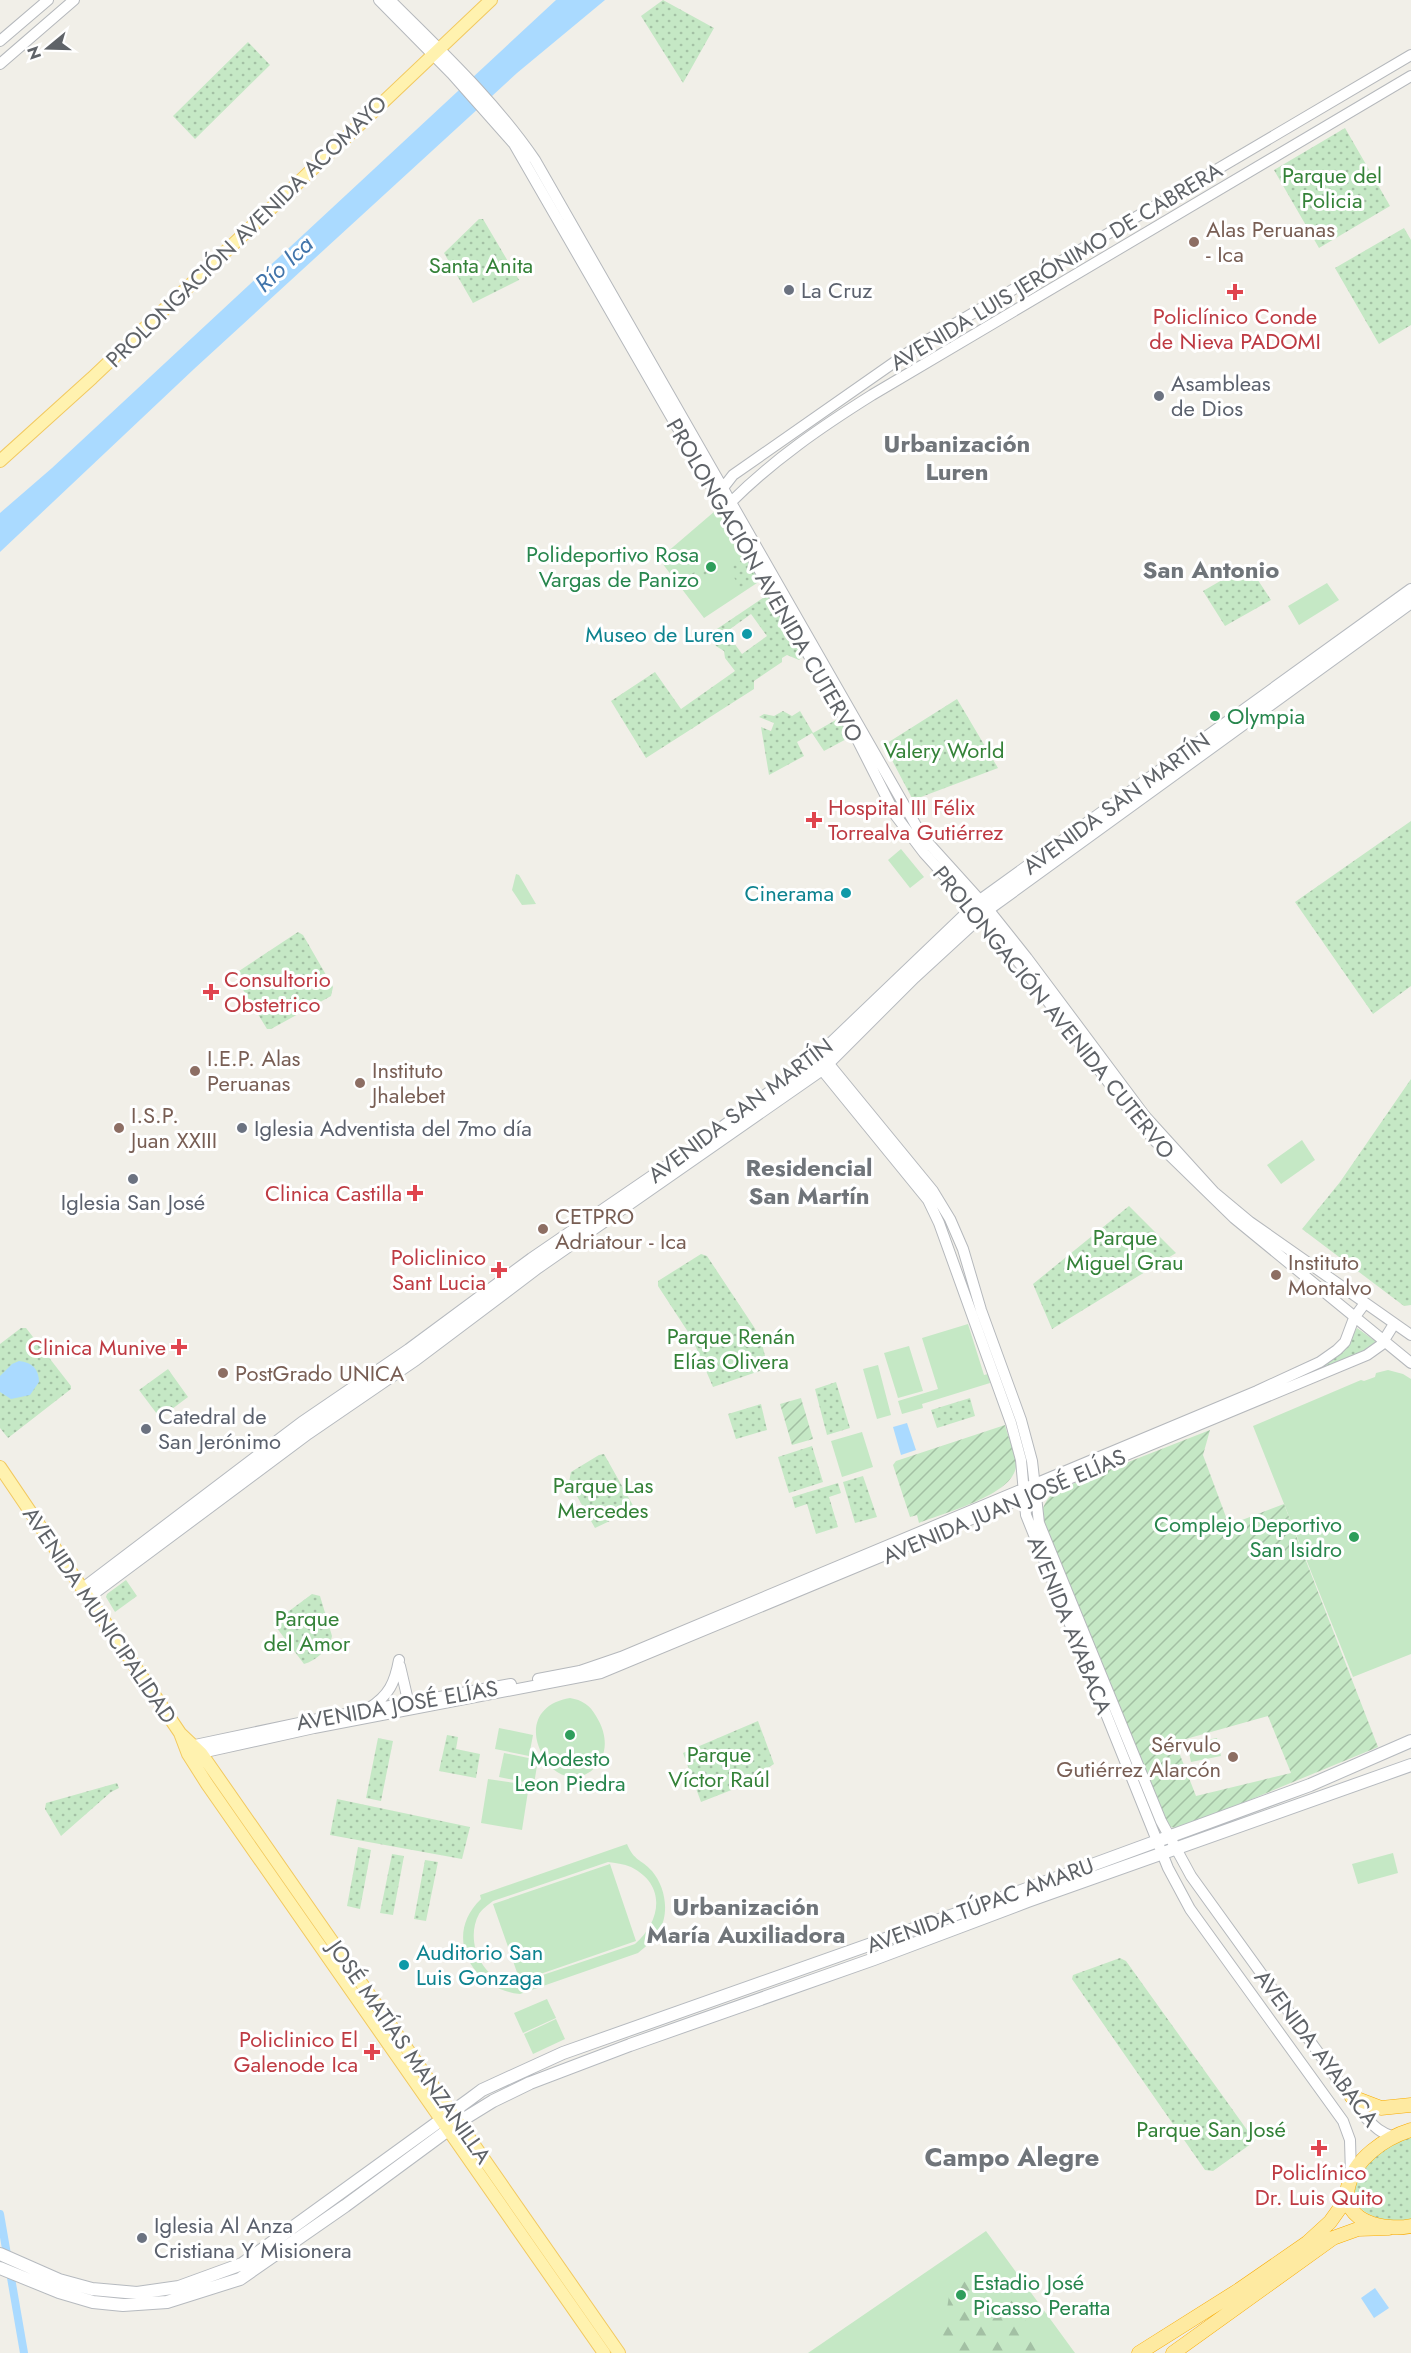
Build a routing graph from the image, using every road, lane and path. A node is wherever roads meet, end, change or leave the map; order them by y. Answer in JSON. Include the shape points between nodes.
{"nodes":[{"id":1,"x":48,"y":0,"type":"edge"},
{"id":2,"x":74,"y":0,"type":"edge"},
{"id":3,"x":379,"y":0,"type":"edge"},
{"id":4,"x":390,"y":0,"type":"edge"},
{"id":5,"x":491,"y":0,"type":"edge"},
{"id":6,"x":0,"y":41,"type":"edge"},
{"id":7,"x":436,"y":53,"type":"junction"},
{"id":8,"x":1411,"y":55,"type":"edge"},
{"id":9,"x":0,"y":64,"type":"edge"},
{"id":10,"x":1411,"y":76,"type":"edge"},
{"id":11,"x":492,"y":112,"type":"junction"},
{"id":12,"x":0,"y":462,"type":"edge"},
{"id":13,"x":710,"y":468,"type":"junction"},
{"id":14,"x":733,"y":475,"type":"junction"},
{"id":15,"x":719,"y":493,"type":"junction"},
{"id":16,"x":730,"y":503,"type":"junction"},
{"id":17,"x":1411,"y":590,"type":"edge"},
{"id":18,"x":1411,"y":602,"type":"edge"},
{"id":19,"x":980,"y":908,"type":"junction"},
{"id":20,"x":821,"y":1061,"type":"junction"},
{"id":21,"x":1365,"y":1303,"type":"junction"},
{"id":22,"x":1354,"y":1318,"type":"junction"},
{"id":23,"x":1394,"y":1324,"type":"junction"},
{"id":24,"x":1411,"y":1335,"type":"edge"},
{"id":25,"x":1384,"y":1342,"type":"junction"},
{"id":26,"x":1411,"y":1363,"type":"edge"},
{"id":27,"x":1026,"y":1460,"type":"junction"},
{"id":28,"x":0,"y":1467,"type":"edge"},
{"id":29,"x":1059,"y":1473,"type":"junction"},
{"id":30,"x":1056,"y":1485,"type":"junction"},
{"id":31,"x":1035,"y":1488,"type":"junction"},
{"id":32,"x":1024,"y":1493,"type":"junction"},
{"id":33,"x":998,"y":1504,"type":"junction"},
{"id":34,"x":1026,"y":1515,"type":"junction"},
{"id":35,"x":1038,"y":1523,"type":"junction"},
{"id":36,"x":85,"y":1593,"type":"junction"},
{"id":37,"x":600,"y":1669,"type":"joint"},
{"id":38,"x":410,"y":1707,"type":"junction"},
{"id":39,"x":361,"y":1712,"type":"junction"},
{"id":40,"x":1411,"y":1742,"type":"edge"},
{"id":41,"x":195,"y":1751,"type":"junction"},
{"id":42,"x":1411,"y":1765,"type":"edge"},
{"id":43,"x":1310,"y":1785,"type":"junction"},
{"id":44,"x":1315,"y":1798,"type":"junction"},
{"id":45,"x":1166,"y":1844,"type":"junction"},
{"id":46,"x":1352,"y":2097,"type":"junction"},
{"id":47,"x":1411,"y":2105,"type":"edge"},
{"id":48,"x":455,"y":2116,"type":"junction"},
{"id":49,"x":444,"y":2125,"type":"junction"},
{"id":50,"x":1411,"y":2130,"type":"edge"},
{"id":51,"x":1394,"y":2137,"type":"junction"},
{"id":52,"x":1349,"y":2184,"type":"junction"},
{"id":53,"x":1393,"y":2227,"type":"junction"},
{"id":54,"x":1411,"y":2228,"type":"edge"},
{"id":55,"x":0,"y":2254,"type":"edge"},
{"id":56,"x":0,"y":2268,"type":"edge"},
{"id":57,"x":604,"y":2353,"type":"edge"},
{"id":58,"x":619,"y":2353,"type":"edge"},
{"id":59,"x":1139,"y":2353,"type":"edge"},
{"id":60,"x":1173,"y":2353,"type":"edge"}],
"edges":[{"from":1,"to":6,"type":"street"},
{"from":2,"to":9,"type":"street"},
{"from":3,"to":7,"type":"street","name":"PROLONGACIÓN AVENIDA CUTERVO"},
{"from":4,"to":7,"type":"street","name":"PROLONGACIÓN AVENIDA CUTERVO"},
{"from":5,"to":7,"type":"main road","name":"PROLONGACIÓN AVENIDA ACOMAYO"},
{"from":7,"to":11,"type":"street","name":"PROLONGACIÓN AVENIDA CUTERVO"},
{"from":7,"to":12,"type":"main road","name":"PROLONGACIÓN AVENIDA ACOMAYO"},
{"from":8,"to":14,"type":"street","name":"AVENIDA LUIS JERÓNIMO DE CABRERA","via":[[919,345]]},
{"from":10,"to":16,"type":"street","name":"AVENIDA LUIS JERÓNIMO DE CABRERA","via":[[872,394],[802,440]]},
{"from":11,"to":13,"type":"street","name":"PROLONGACIÓN AVENIDA CUTERVO","via":[[535,160]]},
{"from":11,"to":15,"type":"street","name":"PROLONGACIÓN AVENIDA CUTERVO"},
{"from":13,"to":14,"type":"street","via":[[724,476]]},
{"from":13,"to":15,"type":"street","name":"PROLONGACIÓN AVENIDA CUTERVO"},
{"from":14,"to":15,"type":"street","name":"AVENIDA LUIS JERÓNIMO DE CABRERA"},
{"from":15,"to":16,"type":"street","name":"PROLONGACIÓN AVENIDA CUTERVO"},
{"from":15,"to":19,"type":"street","name":"PROLONGACIÓN AVENIDA CUTERVO","via":[[896,816],[924,853]]},
{"from":16,"to":19,"type":"street","name":"PROLONGACIÓN AVENIDA CUTERVO","via":[[922,836]]},
{"from":17,"to":19,"type":"main road","name":"AVENIDA SAN MARTÍN"},
{"from":18,"to":19,"type":"main road","name":"AVENIDA SAN MARTÍN"},
{"from":19,"to":20,"type":"main road","name":"AVENIDA SAN MARTÍN"},
{"from":19,"to":21,"type":"street","name":"PROLONGACIÓN AVENIDA CUTERVO","via":[[1146,1116],[1215,1192],[1250,1222]]},
{"from":19,"to":22,"type":"street","name":"PROLONGACIÓN AVENIDA CUTERVO","via":[[1156,1142],[1234,1218]]},
{"from":20,"to":27,"type":"street","name":"AVENIDA AYABACA","via":[[928,1200]]},
{"from":20,"to":36,"type":"main road","name":"AVENIDA SAN MARTÍN","via":[[302,1423]]},
{"from":21,"to":22,"type":"street","name":"AVENIDA JUAN JOSÉ ELÍAS"},
{"from":21,"to":23,"type":"street","name":"PROLONGACIÓN AVENIDA CUTERVO"},
{"from":22,"to":25,"type":"street","name":"PROLONGACIÓN AVENIDA CUTERVO"},
{"from":22,"to":29,"type":"street","name":"AVENIDA JUAN JOSÉ ELÍAS","via":[[1345,1342],[1320,1362]]},
{"from":23,"to":24,"type":"street","name":"PROLONGACIÓN AVENIDA CUTERVO"},
{"from":23,"to":25,"type":"street","name":"AVENIDA JUAN JOSÉ ELÍAS"},
{"from":25,"to":26,"type":"street","name":"PROLONGACIÓN AVENIDA CUTERVO"},
{"from":25,"to":30,"type":"street","name":"AVENIDA JUAN JOSÉ ELÍAS","via":[[1367,1355]]},
{"from":27,"to":29,"type":"street","via":[[1041,1470]]},
{"from":27,"to":31,"type":"street","name":"AVENIDA AYABACA"},
{"from":27,"to":32,"type":"street","name":"AVENIDA AYABACA"},
{"from":27,"to":33,"type":"street"},
{"from":28,"to":36,"type":"main road","name":"AVENIDA MUNICIPALIDAD"},
{"from":29,"to":31,"type":"street","name":"AVENIDA JUAN JOSÉ ELÍAS"},
{"from":30,"to":31,"type":"street","name":"AVENIDA JUAN JOSÉ ELÍAS"},
{"from":30,"to":35,"type":"street","via":[[1040,1502]]},
{"from":31,"to":32,"type":"street","name":"AVENIDA JUAN JOSÉ ELÍAS"},
{"from":31,"to":35,"type":"street","name":"AVENIDA AYABACA"},
{"from":32,"to":33,"type":"street","name":"AVENIDA JUAN JOSÉ ELÍAS"},
{"from":32,"to":34,"type":"street","name":"AVENIDA AYABACA"},
{"from":33,"to":34,"type":"street"},
{"from":33,"to":37,"type":"street","name":"AVENIDA JUAN JOSÉ ELÍAS"},
{"from":34,"to":45,"type":"street","name":"AVENIDA AYABACA"},
{"from":35,"to":45,"type":"street","name":"AVENIDA AYABACA"},
{"from":36,"to":41,"type":"main road","name":"AVENIDA MUNICIPALIDAD"},
{"from":37,"to":38,"type":"street","name":"AVENIDA JOSÉ ELÍAS"},
{"from":38,"to":39,"type":"street","name":"AVENIDA JOSÉ ELÍAS"},
{"from":38,"to":39,"type":"street","via":[[399,1660],[389,1691]]},
{"from":38,"to":41,"type":"street","name":"AVENIDA JOSÉ ELÍAS"},
{"from":39,"to":41,"type":"street","name":"AVENIDA JOSÉ ELÍAS","via":[[243,1734]]},
{"from":40,"to":43,"type":"main road","name":"AVENIDA TÚPAC AMARU"},
{"from":41,"to":48,"type":"main road","name":"JOSÉ MATÍAS MANZANILLA"},
{"from":41,"to":49,"type":"main road","name":"JOSÉ MATÍAS MANZANILLA"},
{"from":42,"to":44,"type":"main road","name":"AVENIDA TÚPAC AMARU"},
{"from":43,"to":44,"type":"main road"},
{"from":43,"to":45,"type":"main road","name":"AVENIDA TÚPAC AMARU"},
{"from":44,"to":45,"type":"main road","name":"AVENIDA TÚPAC AMARU"},
{"from":45,"to":46,"type":"street","name":"AVENIDA AYABACA"},
{"from":45,"to":48,"type":"main road","name":"AVENIDA TÚPAC AMARU","via":[[530,2083]]},
{"from":45,"to":52,"type":"street","name":"AVENIDA AYABACA","via":[[1177,1888],[1190,1909],[1343,2121],[1350,2140]]},
{"from":46,"to":47,"type":"highway","via":[[1381,2108]]},
{"from":46,"to":51,"type":"street","name":"AVENIDA AYABACA","via":[[1377,2129]]},
{"from":48,"to":49,"type":"main road","name":"AVENIDA TÚPAC AMARU"},
{"from":48,"to":58,"type":"main road","name":"JOSÉ MATÍAS MANZANILLA"},
{"from":49,"to":55,"type":"main road","via":[[242,2264],[179,2287],[137,2293],[92,2289],[59,2280]]},
{"from":49,"to":56,"type":"main road","via":[[345,2206],[240,2279],[185,2297],[153,2304],[93,2302]]},
{"from":49,"to":57,"type":"main road","name":"JOSÉ MATÍAS MANZANILLA"},
{"from":50,"to":51,"type":"highway"},
{"from":51,"to":52,"type":"highway","via":[[1365,2158]]},
{"from":52,"to":53,"type":"highway","via":[[1350,2203],[1356,2214],[1367,2222]]},
{"from":52,"to":59,"type":"highway","via":[[1330,2222],[1307,2242]]},
{"from":53,"to":54,"type":"highway"},
{"from":53,"to":60,"type":"highway","via":[[1358,2229],[1333,2238]]}]}
